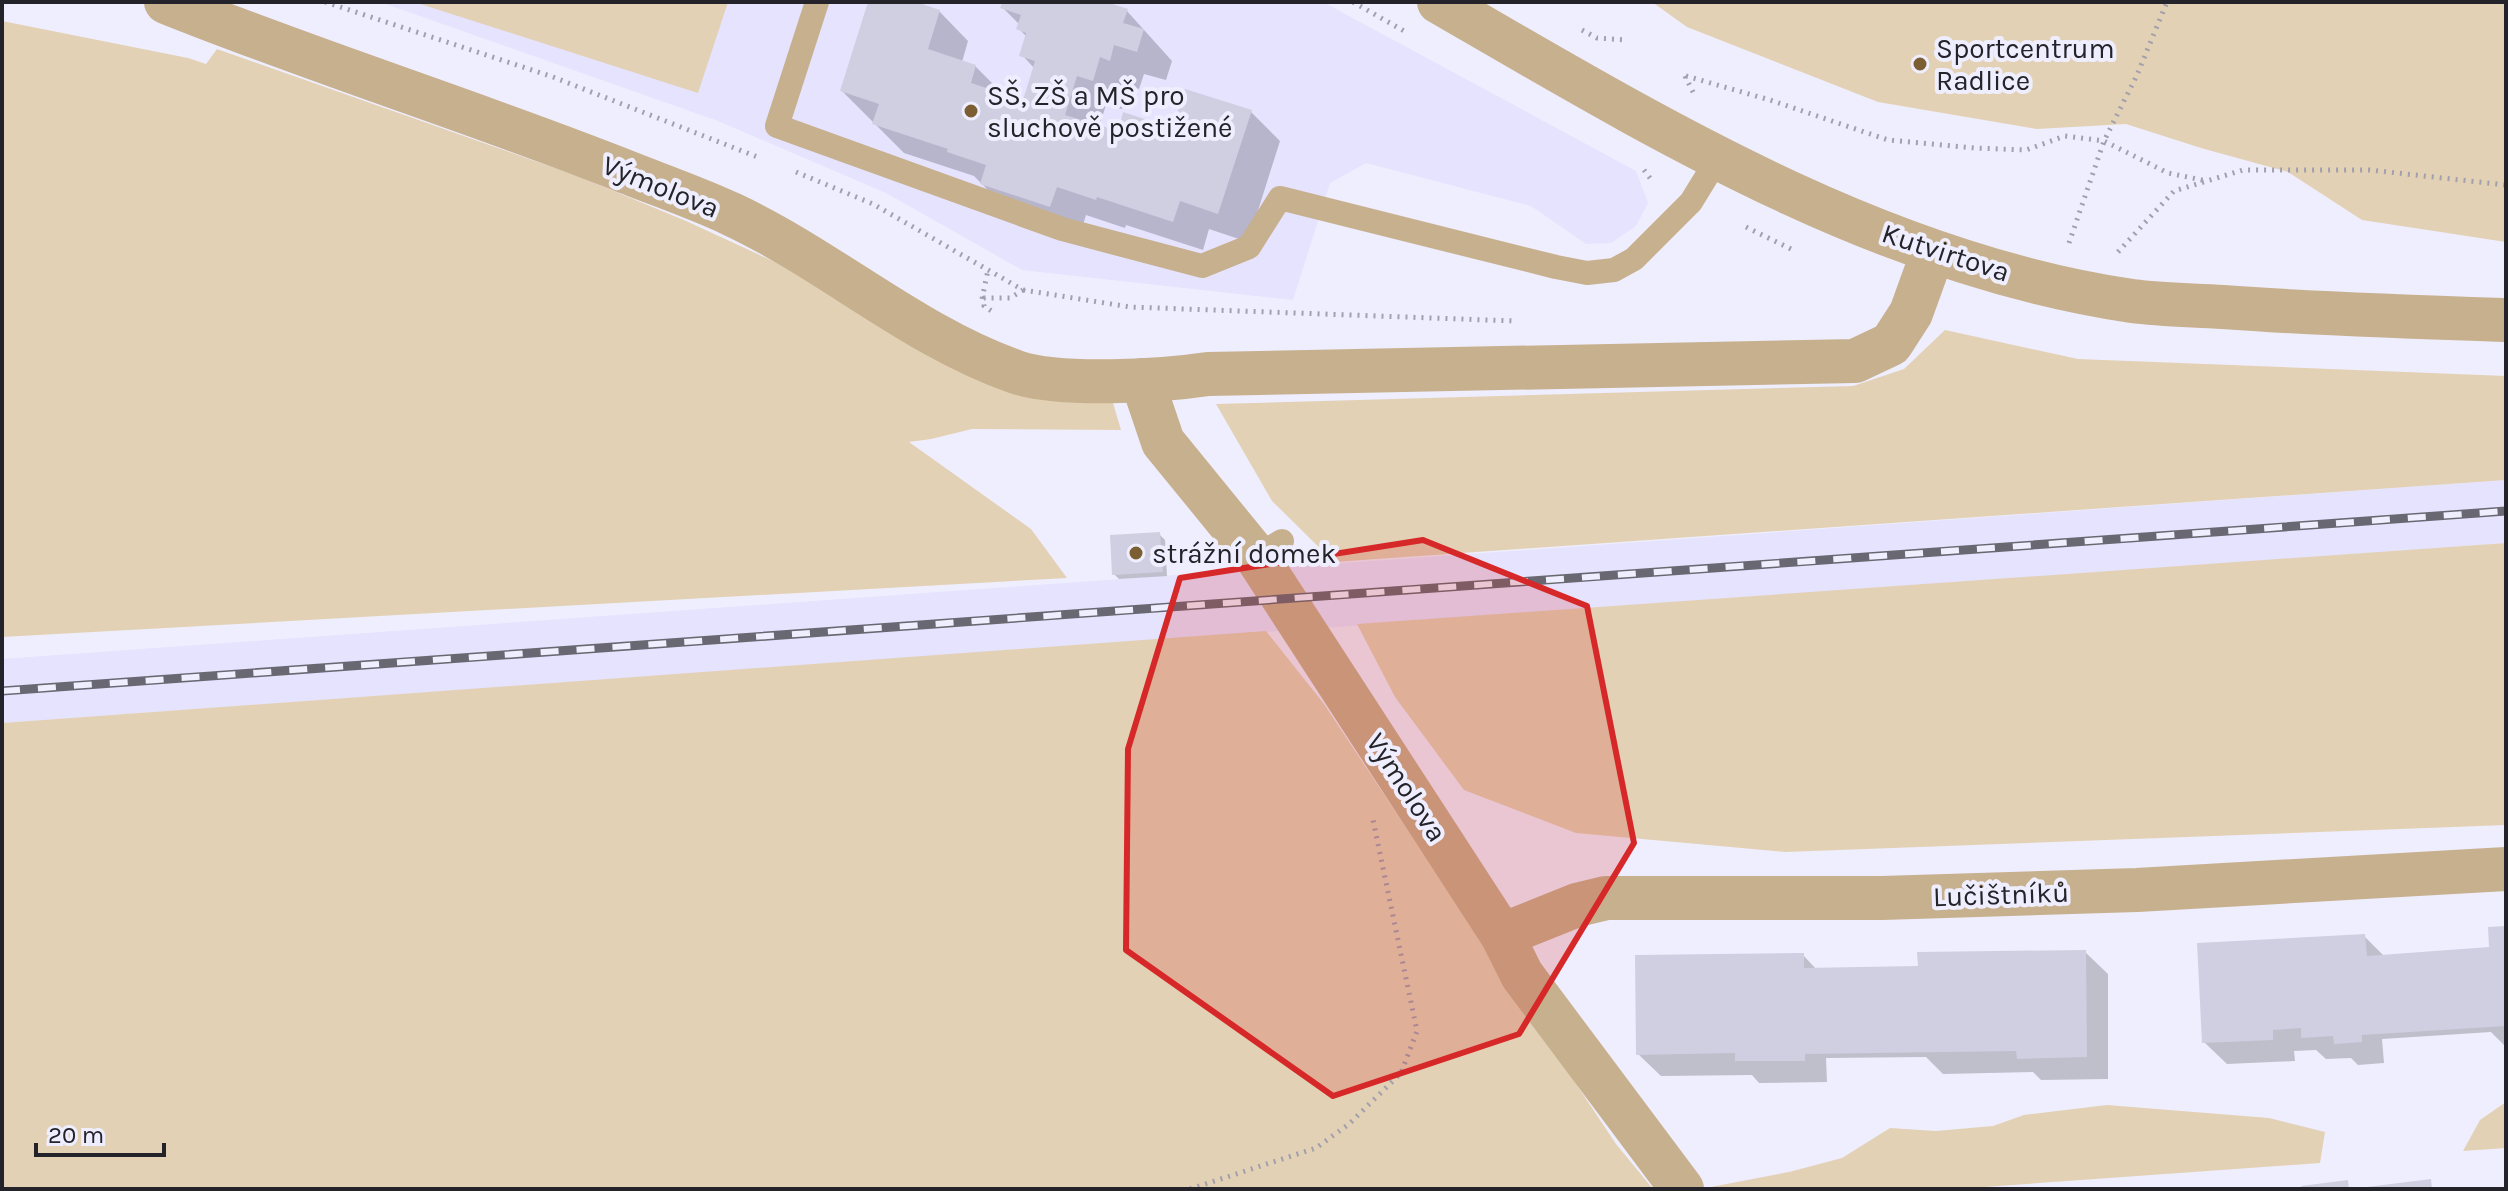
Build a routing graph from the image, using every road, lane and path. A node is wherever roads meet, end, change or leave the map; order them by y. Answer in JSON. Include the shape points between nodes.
{"nodes":[{"id":1,"x":166,"y":2,"type":"edge"},
{"id":2,"x":325,"y":2,"type":"edge"},
{"id":3,"x":817,"y":2,"type":"edge"},
{"id":4,"x":1439,"y":2,"type":"edge"},
{"id":5,"x":2167,"y":2,"type":"edge"},
{"id":6,"x":1571,"y":24,"type":"dead end"},
{"id":7,"x":1626,"y":40,"type":"dead end"},
{"id":8,"x":1697,"y":100,"type":"dead end"},
{"id":9,"x":2104,"y":141,"type":"junction"},
{"id":10,"x":1718,"y":158,"type":"junction"},
{"id":11,"x":769,"y":162,"type":"dead end"},
{"id":12,"x":783,"y":168,"type":"dead end"},
{"id":13,"x":2208,"y":181,"type":"junction"},
{"id":14,"x":2506,"y":185,"type":"edge"},
{"id":15,"x":1746,"y":227,"type":"dead end"},
{"id":16,"x":2054,"y":239,"type":"dead end"},
{"id":17,"x":2069,"y":243,"type":"junction"},
{"id":18,"x":2082,"y":245,"type":"dead end"},
{"id":19,"x":2107,"y":250,"type":"dead end"},
{"id":20,"x":1795,"y":251,"type":"dead end"},
{"id":21,"x":1933,"y":252,"type":"junction"},
{"id":22,"x":988,"y":270,"type":"junction"},
{"id":23,"x":1023,"y":290,"type":"junction"},
{"id":24,"x":982,"y":300,"type":"junction"},
{"id":25,"x":1005,"y":317,"type":"dead end"},
{"id":26,"x":2506,"y":320,"type":"edge"},
{"id":27,"x":1526,"y":321,"type":"dead end"},
{"id":28,"x":1142,"y":380,"type":"junction"},
{"id":29,"x":1372,"y":818,"type":"dead end"},
{"id":30,"x":2506,"y":869,"type":"edge"},
{"id":31,"x":1502,"y":935,"type":"junction"},
{"id":32,"x":1190,"y":1189,"type":"edge"},
{"id":33,"x":1682,"y":1189,"type":"edge"}],
"edges":[{"from":1,"to":28,"type":"street","name":"Výmolova","via":[[731,213],[815,258],[915,322],[1018,373]]},
{"from":2,"to":11,"type":"path","via":[[553,77]]},
{"from":3,"to":10,"type":"lane","via":[[777,126],[1062,229],[1202,266],[1249,247],[1280,198],[1556,267],[1587,273],[1614,270],[1634,259],[1691,202]]},
{"from":4,"to":10,"type":"street","name":"Kutvirtova"},
{"from":5,"to":9,"type":"path"},
{"from":6,"to":7,"type":"path","via":[[1597,38]]},
{"from":8,"to":9,"type":"path","via":[[1685,76],[1888,140],[2026,150],[2065,136]]},
{"from":9,"to":13,"type":"path","via":[[2168,173]]},
{"from":9,"to":17,"type":"path"},
{"from":10,"to":21,"type":"street","name":"Kutvirtova"},
{"from":12,"to":22,"type":"path","via":[[873,204]]},
{"from":13,"to":14,"type":"path","via":[[2243,170],[2370,170]]},
{"from":13,"to":19,"type":"path","via":[[2174,191],[2120,252]]},
{"from":15,"to":20,"type":"path"},
{"from":16,"to":17,"type":"path"},
{"from":17,"to":18,"type":"path"},
{"from":21,"to":26,"type":"street","name":"Kutvirtova","via":[[2133,301]]},
{"from":21,"to":28,"type":"street","name":"Výmolova","via":[[1911,313],[1891,344],[1855,361],[1208,374]]},
{"from":22,"to":23,"type":"path"},
{"from":22,"to":24,"type":"path"},
{"from":23,"to":24,"type":"path","via":[[1010,298]]},
{"from":23,"to":27,"type":"path","via":[[1130,307]]},
{"from":24,"to":25,"type":"path","via":[[990,311]]},
{"from":28,"to":31,"type":"street","name":"Výmolova","via":[[1163,442],[1269,548]]},
{"from":29,"to":32,"type":"path","via":[[1417,1031],[1401,1073],[1316,1148]]},
{"from":30,"to":31,"type":"street","name":"Lučištníků","via":[[2105,891],[1606,898]]},
{"from":31,"to":33,"type":"street","name":"Výmolova","via":[[1522,975]]}]}
